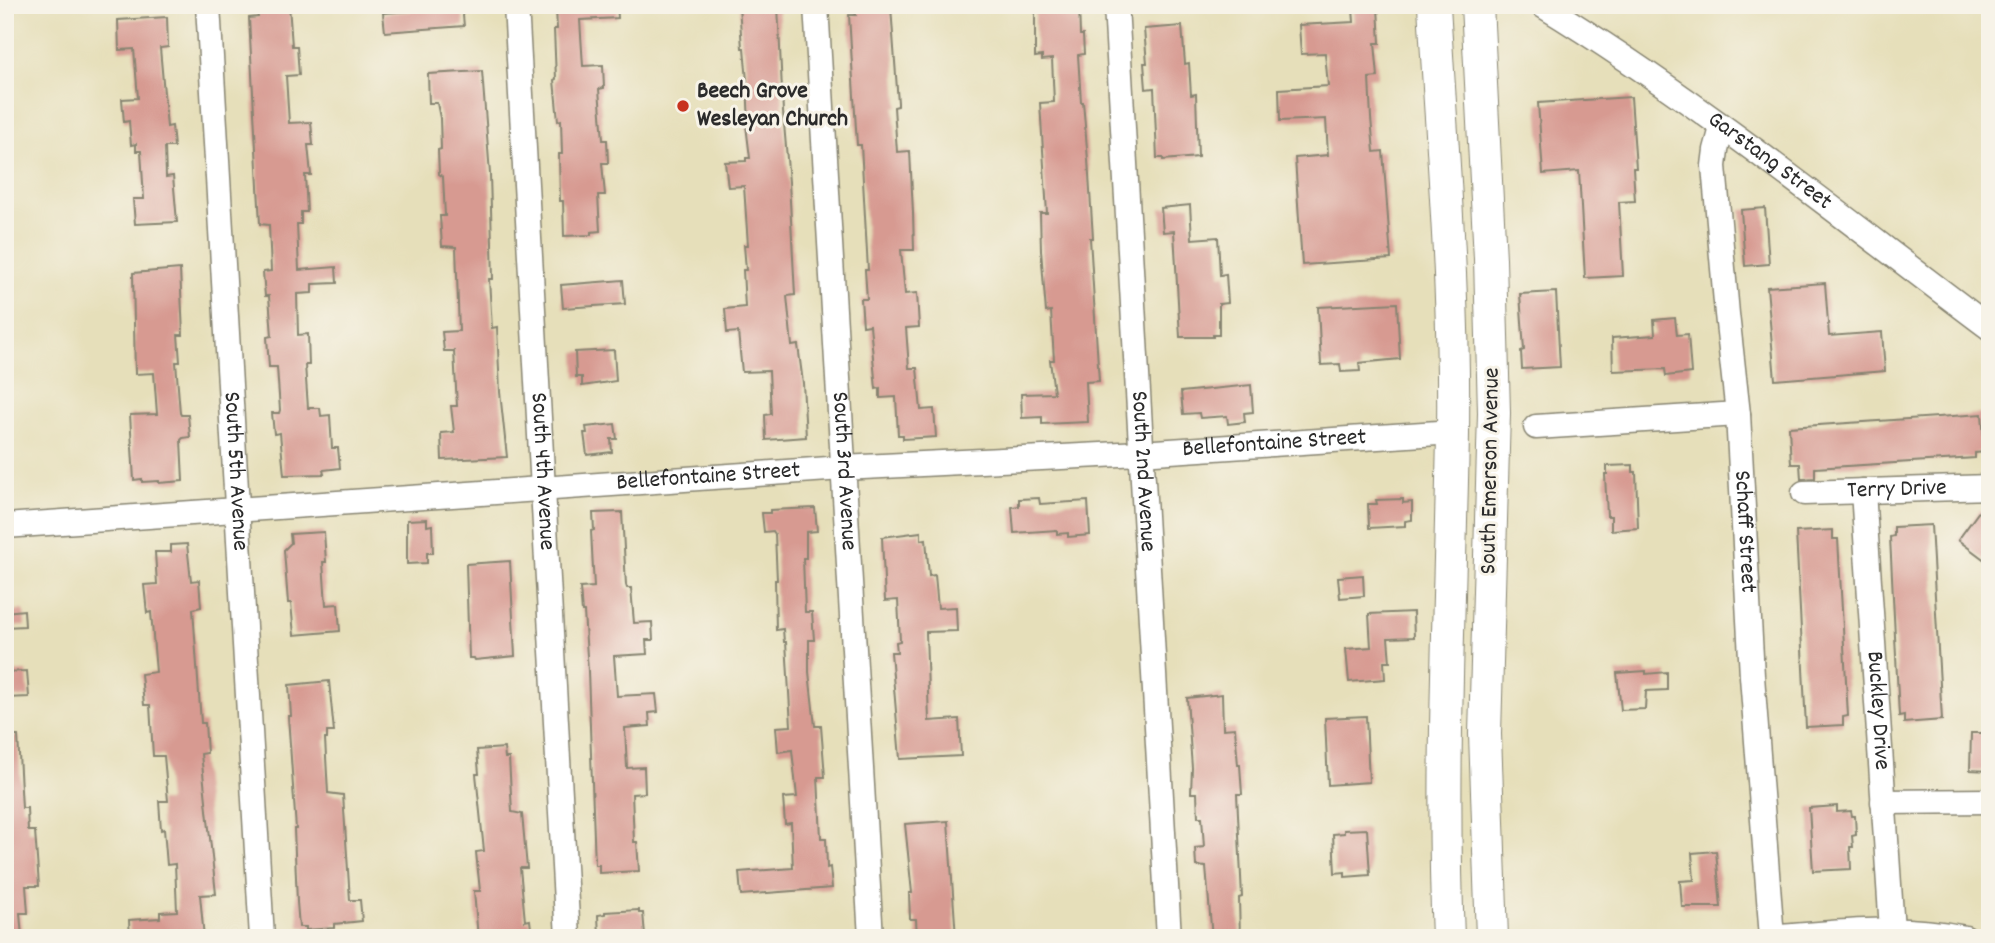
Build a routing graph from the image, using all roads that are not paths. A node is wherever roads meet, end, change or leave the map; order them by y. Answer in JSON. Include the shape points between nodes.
{"nodes":[{"id":1,"x":208,"y":5,"type":"edge"},
{"id":2,"x":516,"y":5,"type":"edge"},
{"id":3,"x":816,"y":5,"type":"edge"},
{"id":4,"x":1116,"y":5,"type":"edge"},
{"id":5,"x":1434,"y":5,"type":"edge"},
{"id":6,"x":1477,"y":5,"type":"edge"},
{"id":7,"x":1542,"y":5,"type":"edge"},
{"id":8,"x":1722,"y":128,"type":"junction"},
{"id":9,"x":1990,"y":328,"type":"edge"},
{"id":10,"x":1738,"y":414,"type":"junction"},
{"id":11,"x":1536,"y":427,"type":"dead end"},
{"id":12,"x":1453,"y":432,"type":"junction"},
{"id":13,"x":1140,"y":453,"type":"junction"},
{"id":14,"x":843,"y":468,"type":"junction"},
{"id":15,"x":1990,"y":487,"type":"edge"},
{"id":16,"x":544,"y":488,"type":"junction"},
{"id":17,"x":1863,"y":491,"type":"junction"},
{"id":18,"x":1804,"y":493,"type":"dead end"},
{"id":19,"x":237,"y":510,"type":"junction"},
{"id":20,"x":5,"y":526,"type":"edge"},
{"id":21,"x":1990,"y":801,"type":"edge"},
{"id":22,"x":1883,"y":802,"type":"junction"},
{"id":23,"x":1892,"y":930,"type":"junction"},
{"id":24,"x":262,"y":938,"type":"edge"},
{"id":25,"x":568,"y":938,"type":"edge"},
{"id":26,"x":871,"y":938,"type":"edge"},
{"id":27,"x":1169,"y":938,"type":"edge"},
{"id":28,"x":1448,"y":938,"type":"edge"},
{"id":29,"x":1492,"y":938,"type":"edge"},
{"id":30,"x":1771,"y":938,"type":"edge"},
{"id":31,"x":1965,"y":938,"type":"edge"}],
"edges":[{"from":1,"to":19,"type":"street","name":"South 5th Avenue"},
{"from":2,"to":16,"type":"street","name":"South 4th Avenue"},
{"from":3,"to":14,"type":"street","name":"South 3rd Avenue"},
{"from":4,"to":13,"type":"street","name":"South 2nd Avenue"},
{"from":5,"to":12,"type":"main road","name":"South Emerson Avenue"},
{"from":6,"to":29,"type":"main road","name":"South Emerson Avenue","via":[[1494,413],[1485,734]]},
{"from":7,"to":8,"type":"street","name":"Garstang Street","via":[[1603,42]]},
{"from":8,"to":9,"type":"street","name":"Garstang Street"},
{"from":8,"to":10,"type":"street","name":"Schaff Street","via":[[1714,166]]},
{"from":10,"to":11,"type":"street"},
{"from":10,"to":30,"type":"street","name":"Schaff Street"},
{"from":12,"to":13,"type":"street","name":"Bellefontaine Street"},
{"from":12,"to":28,"type":"main road","name":"South Emerson Avenue","via":[[1445,778]]},
{"from":13,"to":14,"type":"street","name":"Bellefontaine Street"},
{"from":13,"to":27,"type":"street","name":"South 2nd Avenue"},
{"from":14,"to":16,"type":"street","name":"Bellefontaine Street"},
{"from":14,"to":26,"type":"street","name":"South 3rd Avenue"},
{"from":15,"to":17,"type":"street","name":"Terry Drive"},
{"from":16,"to":19,"type":"street","name":"Bellefontaine Street"},
{"from":16,"to":25,"type":"street","name":"South 4th Avenue"},
{"from":17,"to":18,"type":"street","name":"Terry Drive"},
{"from":17,"to":22,"type":"street","name":"Buckley Drive"},
{"from":19,"to":20,"type":"street","name":"Bellefontaine Street"},
{"from":19,"to":24,"type":"street","name":"South 5th Avenue"},
{"from":21,"to":22,"type":"street"},
{"from":22,"to":23,"type":"street","name":"Buckley Drive"},
{"from":23,"to":30,"type":"street"},
{"from":23,"to":31,"type":"street"}]}
